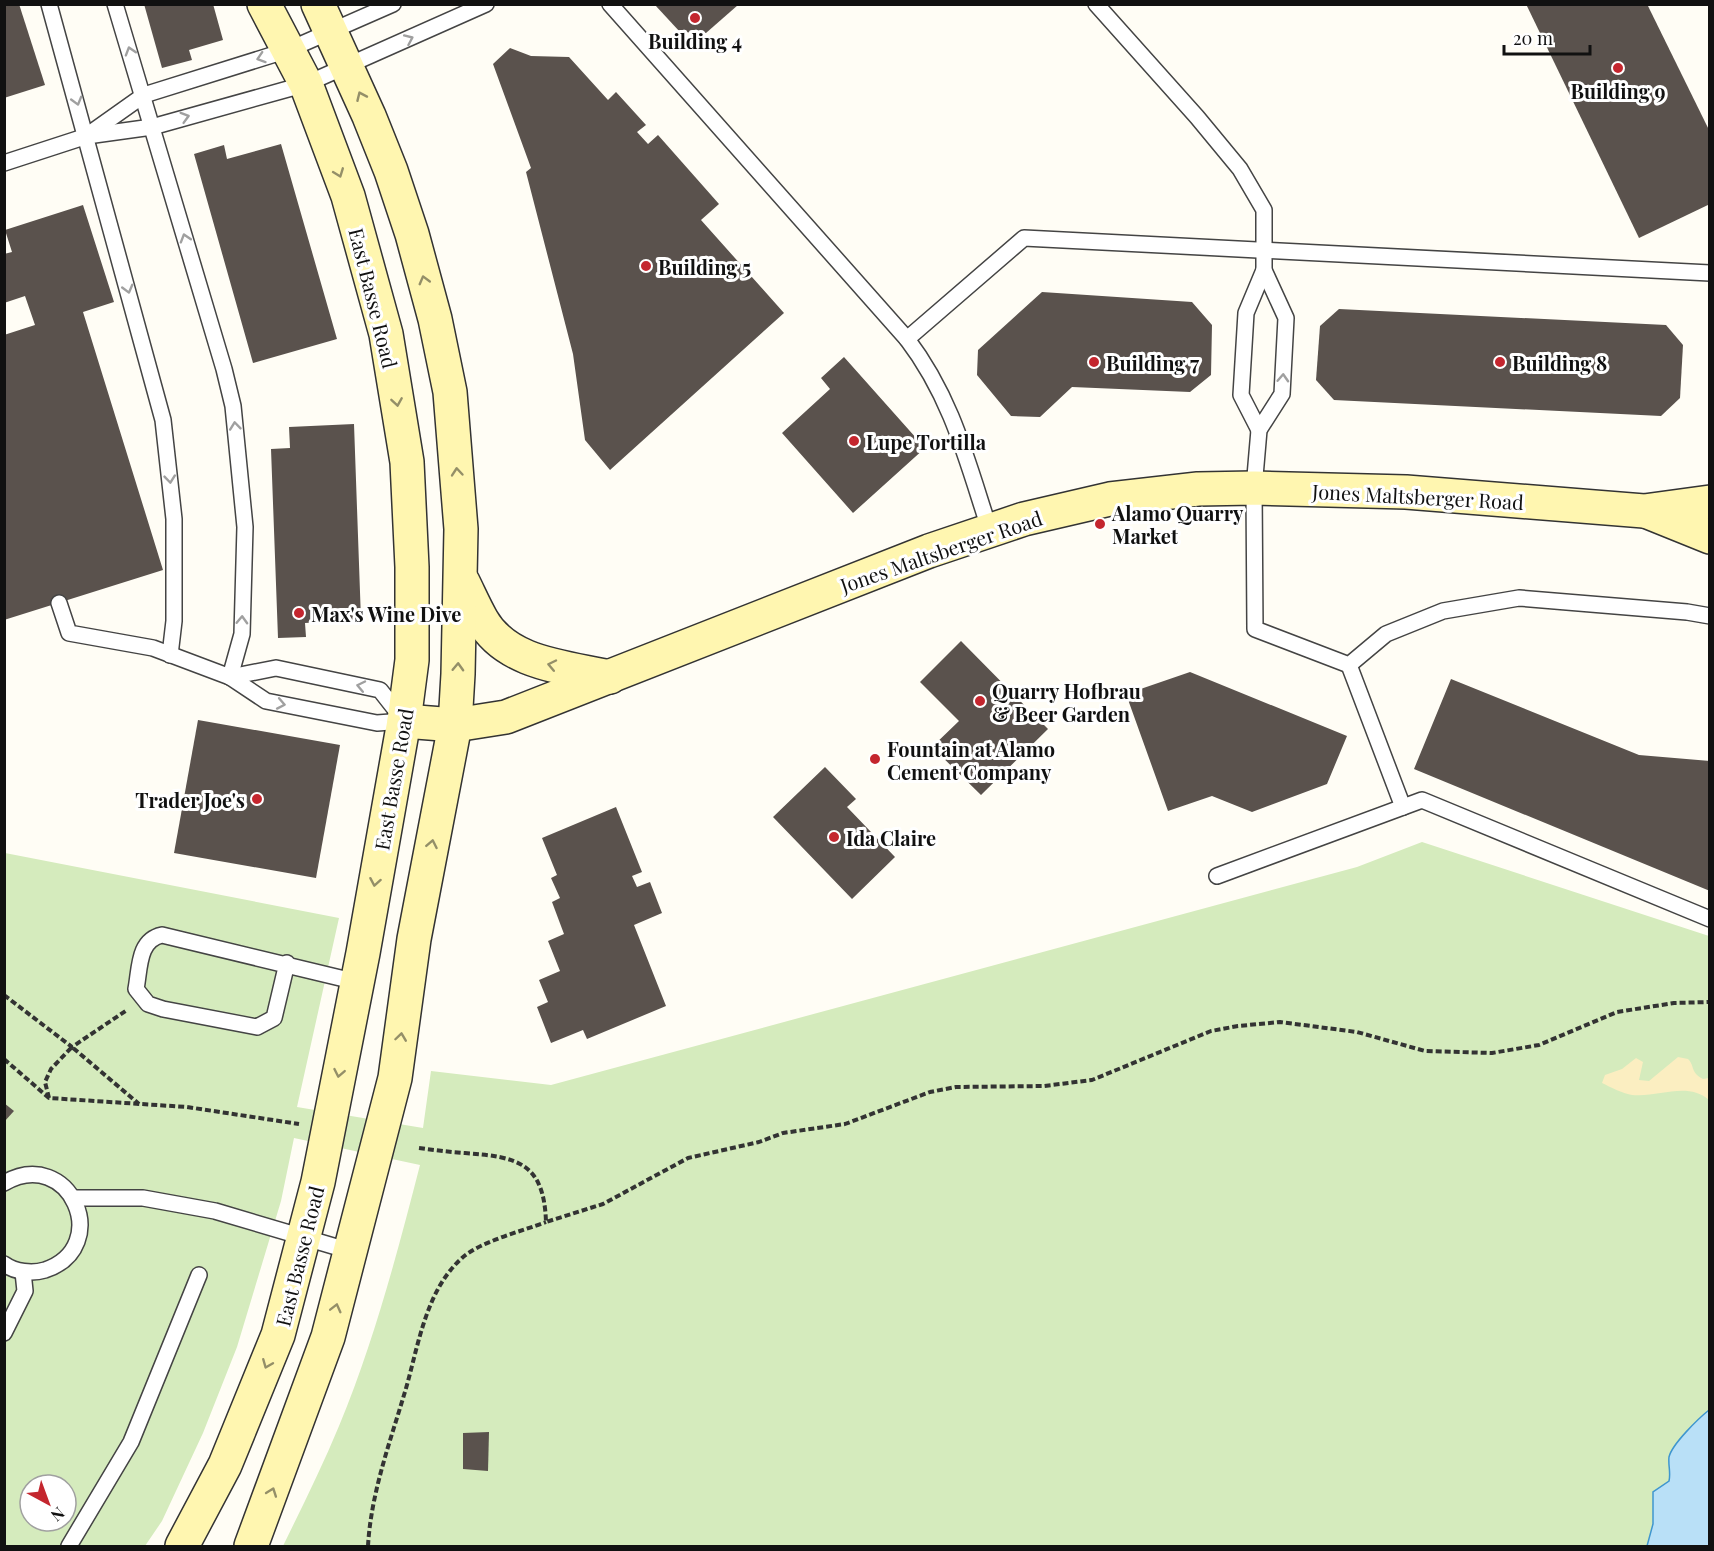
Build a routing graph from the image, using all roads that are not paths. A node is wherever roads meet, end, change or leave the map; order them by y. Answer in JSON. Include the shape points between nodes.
{"nodes":[{"id":1,"x":49,"y":4,"type":"edge"},
{"id":2,"x":116,"y":4,"type":"edge"},
{"id":3,"x":264,"y":4,"type":"edge"},
{"id":4,"x":393,"y":4,"type":"edge"},
{"id":5,"x":486,"y":4,"type":"edge"},
{"id":6,"x":610,"y":4,"type":"edge"},
{"id":7,"x":1096,"y":4,"type":"edge"},
{"id":8,"x":325,"y":18,"type":"edge"},
{"id":9,"x":288,"y":50,"type":"junction"},
{"id":10,"x":347,"y":67,"type":"junction"},
{"id":11,"x":306,"y":84,"type":"junction"},
{"id":12,"x":144,"y":96,"type":"junction"},
{"id":13,"x":152,"y":127,"type":"junction"},
{"id":14,"x":87,"y":136,"type":"junction"},
{"id":15,"x":4,"y":162,"type":"edge"},
{"id":16,"x":1264,"y":251,"type":"junction"},
{"id":17,"x":1264,"y":270,"type":"junction"},
{"id":18,"x":1710,"y":273,"type":"edge"},
{"id":19,"x":907,"y":339,"type":"junction"},
{"id":20,"x":1259,"y":430,"type":"junction"},
{"id":21,"x":1254,"y":488,"type":"junction"},
{"id":22,"x":1710,"y":502,"type":"edge"},
{"id":23,"x":1644,"y":511,"type":"junction"},
{"id":24,"x":990,"y":531,"type":"junction"},
{"id":25,"x":1710,"y":537,"type":"edge"},
{"id":26,"x":460,"y":575,"type":"junction"},
{"id":27,"x":59,"y":603,"type":"dead end"},
{"id":28,"x":1710,"y":616,"type":"edge"},
{"id":29,"x":170,"y":655,"type":"junction"},
{"id":30,"x":1349,"y":664,"type":"junction"},
{"id":31,"x":230,"y":677,"type":"junction"},
{"id":32,"x":610,"y":677,"type":"junction"},
{"id":33,"x":404,"y":721,"type":"junction"},
{"id":34,"x":454,"y":725,"type":"junction"},
{"id":35,"x":1403,"y":807,"type":"junction"},
{"id":36,"x":1216,"y":876,"type":"dead end"},
{"id":37,"x":1710,"y":919,"type":"edge"},
{"id":38,"x":287,"y":963,"type":"junction"},
{"id":39,"x":357,"y":982,"type":"junction"},
{"id":40,"x":4,"y":1183,"type":"edge"},
{"id":41,"x":74,"y":1198,"type":"junction"},
{"id":42,"x":303,"y":1239,"type":"junction"},
{"id":43,"x":350,"y":1251,"type":"junction"},
{"id":44,"x":4,"y":1264,"type":"edge"},
{"id":45,"x":23,"y":1272,"type":"junction"},
{"id":46,"x":199,"y":1275,"type":"dead end"},
{"id":47,"x":4,"y":1333,"type":"edge"},
{"id":48,"x":69,"y":1546,"type":"edge"},
{"id":49,"x":182,"y":1546,"type":"edge"},
{"id":50,"x":250,"y":1546,"type":"edge"}],
"edges":[{"from":1,"to":14,"type":"lane","one_way":true},
{"from":12,"to":2,"type":"lane","one_way":true},
{"from":3,"to":9,"type":"main road","name":"East Basse Road"},
{"from":4,"to":8,"type":"lane"},
{"from":10,"to":5,"type":"lane","one_way":true},
{"from":6,"to":19,"type":"lane"},
{"from":7,"to":16,"type":"lane","via":[[1240,169],[1264,210]]},
{"from":8,"to":9,"type":"lane"},
{"from":8,"to":10,"type":"main road"},
{"from":9,"to":11,"type":"main road","name":"East Basse Road"},
{"from":9,"to":12,"type":"lane","one_way":true},
{"from":10,"to":11,"type":"lane"},
{"from":26,"to":10,"type":"main road","one_way":true,"via":[[459,490],[450,392],[435,320],[391,171]]},
{"from":13,"to":11,"type":"lane","one_way":true},
{"from":11,"to":33,"type":"main road","name":"East Basse Road","one_way":true,"via":[[348,196],[386,334],[407,462],[412,660]]},
{"from":12,"to":13,"type":"lane"},
{"from":12,"to":14,"type":"lane"},
{"from":13,"to":14,"type":"lane"},
{"from":31,"to":13,"type":"lane","one_way":true,"via":[[242,634],[245,527],[233,406]]},
{"from":14,"to":15,"type":"lane"},
{"from":14,"to":29,"type":"lane","one_way":true,"via":[[163,420],[174,519]]},
{"from":16,"to":17,"type":"lane"},
{"from":16,"to":18,"type":"lane"},
{"from":16,"to":19,"type":"lane","via":[[1024,238]]},
{"from":17,"to":20,"type":"lane","via":[[1246,313],[1241,395]]},
{"from":20,"to":17,"type":"lane","one_way":true,"via":[[1282,394],[1286,318]]},
{"from":19,"to":24,"type":"lane","via":[[929,368],[952,415]]},
{"from":20,"to":21,"type":"lane"},
{"from":21,"to":23,"type":"main road","name":"Jones Maltsberger Road","via":[[1406,492]]},
{"from":21,"to":24,"type":"main road","name":"Jones Maltsberger Road","via":[[1198,489],[1110,499]]},
{"from":21,"to":30,"type":"lane","via":[[1255,629]]},
{"from":22,"to":23,"type":"main road","name":"Jones Maltsberger Road"},
{"from":23,"to":25,"type":"main road","name":"Jones Maltsberger Road"},
{"from":24,"to":32,"type":"main road","name":"Jones Maltsberger Road","via":[[929,551]]},
{"from":32,"to":26,"type":"main road","one_way":true,"via":[[537,661],[515,652],[483,622]]},
{"from":34,"to":26,"type":"main road","one_way":true},
{"from":27,"to":29,"type":"lane","via":[[69,633],[153,648]]},
{"from":28,"to":30,"type":"lane","via":[[1519,598],[1443,611],[1386,634]]},
{"from":29,"to":31,"type":"lane"},
{"from":30,"to":35,"type":"lane"},
{"from":31,"to":33,"type":"lane","one_way":true,"via":[[266,701],[377,723]]},
{"from":33,"to":31,"type":"lane","one_way":true,"via":[[380,690],[276,668]]},
{"from":32,"to":34,"type":"main road","name":"Jones Maltsberger Road","via":[[506,717]]},
{"from":33,"to":34,"type":"main road","name":"Jones Maltsberger Road"},
{"from":33,"to":39,"type":"main road","name":"East Basse Road","one_way":true},
{"from":43,"to":34,"type":"main road","one_way":true,"via":[[395,1078],[414,939]]},
{"from":35,"to":36,"type":"lane"},
{"from":35,"to":37,"type":"lane","via":[[1422,800]]},
{"from":38,"to":38,"type":"lane","via":[[162,935],[144,945],[136,989],[142,999],[163,1009],[257,1027],[274,1018]]},
{"from":38,"to":39,"type":"lane"},
{"from":39,"to":42,"type":"main road","name":"East Basse Road","one_way":true},
{"from":40,"to":41,"type":"lane","via":[[31,1174],[48,1177]]},
{"from":41,"to":42,"type":"lane","via":[[143,1198],[215,1211]]},
{"from":41,"to":45,"type":"lane","via":[[80,1229],[76,1244],[54,1267]]},
{"from":42,"to":43,"type":"lane"},
{"from":42,"to":49,"type":"main road","name":"East Basse Road","one_way":true,"via":[[278,1335],[225,1465]]},
{"from":50,"to":43,"type":"main road","one_way":true,"via":[[328,1337]]},
{"from":44,"to":45,"type":"lane"},
{"from":45,"to":47,"type":"lane","via":[[25,1291]]},
{"from":46,"to":48,"type":"lane","via":[[131,1442]]}]}
